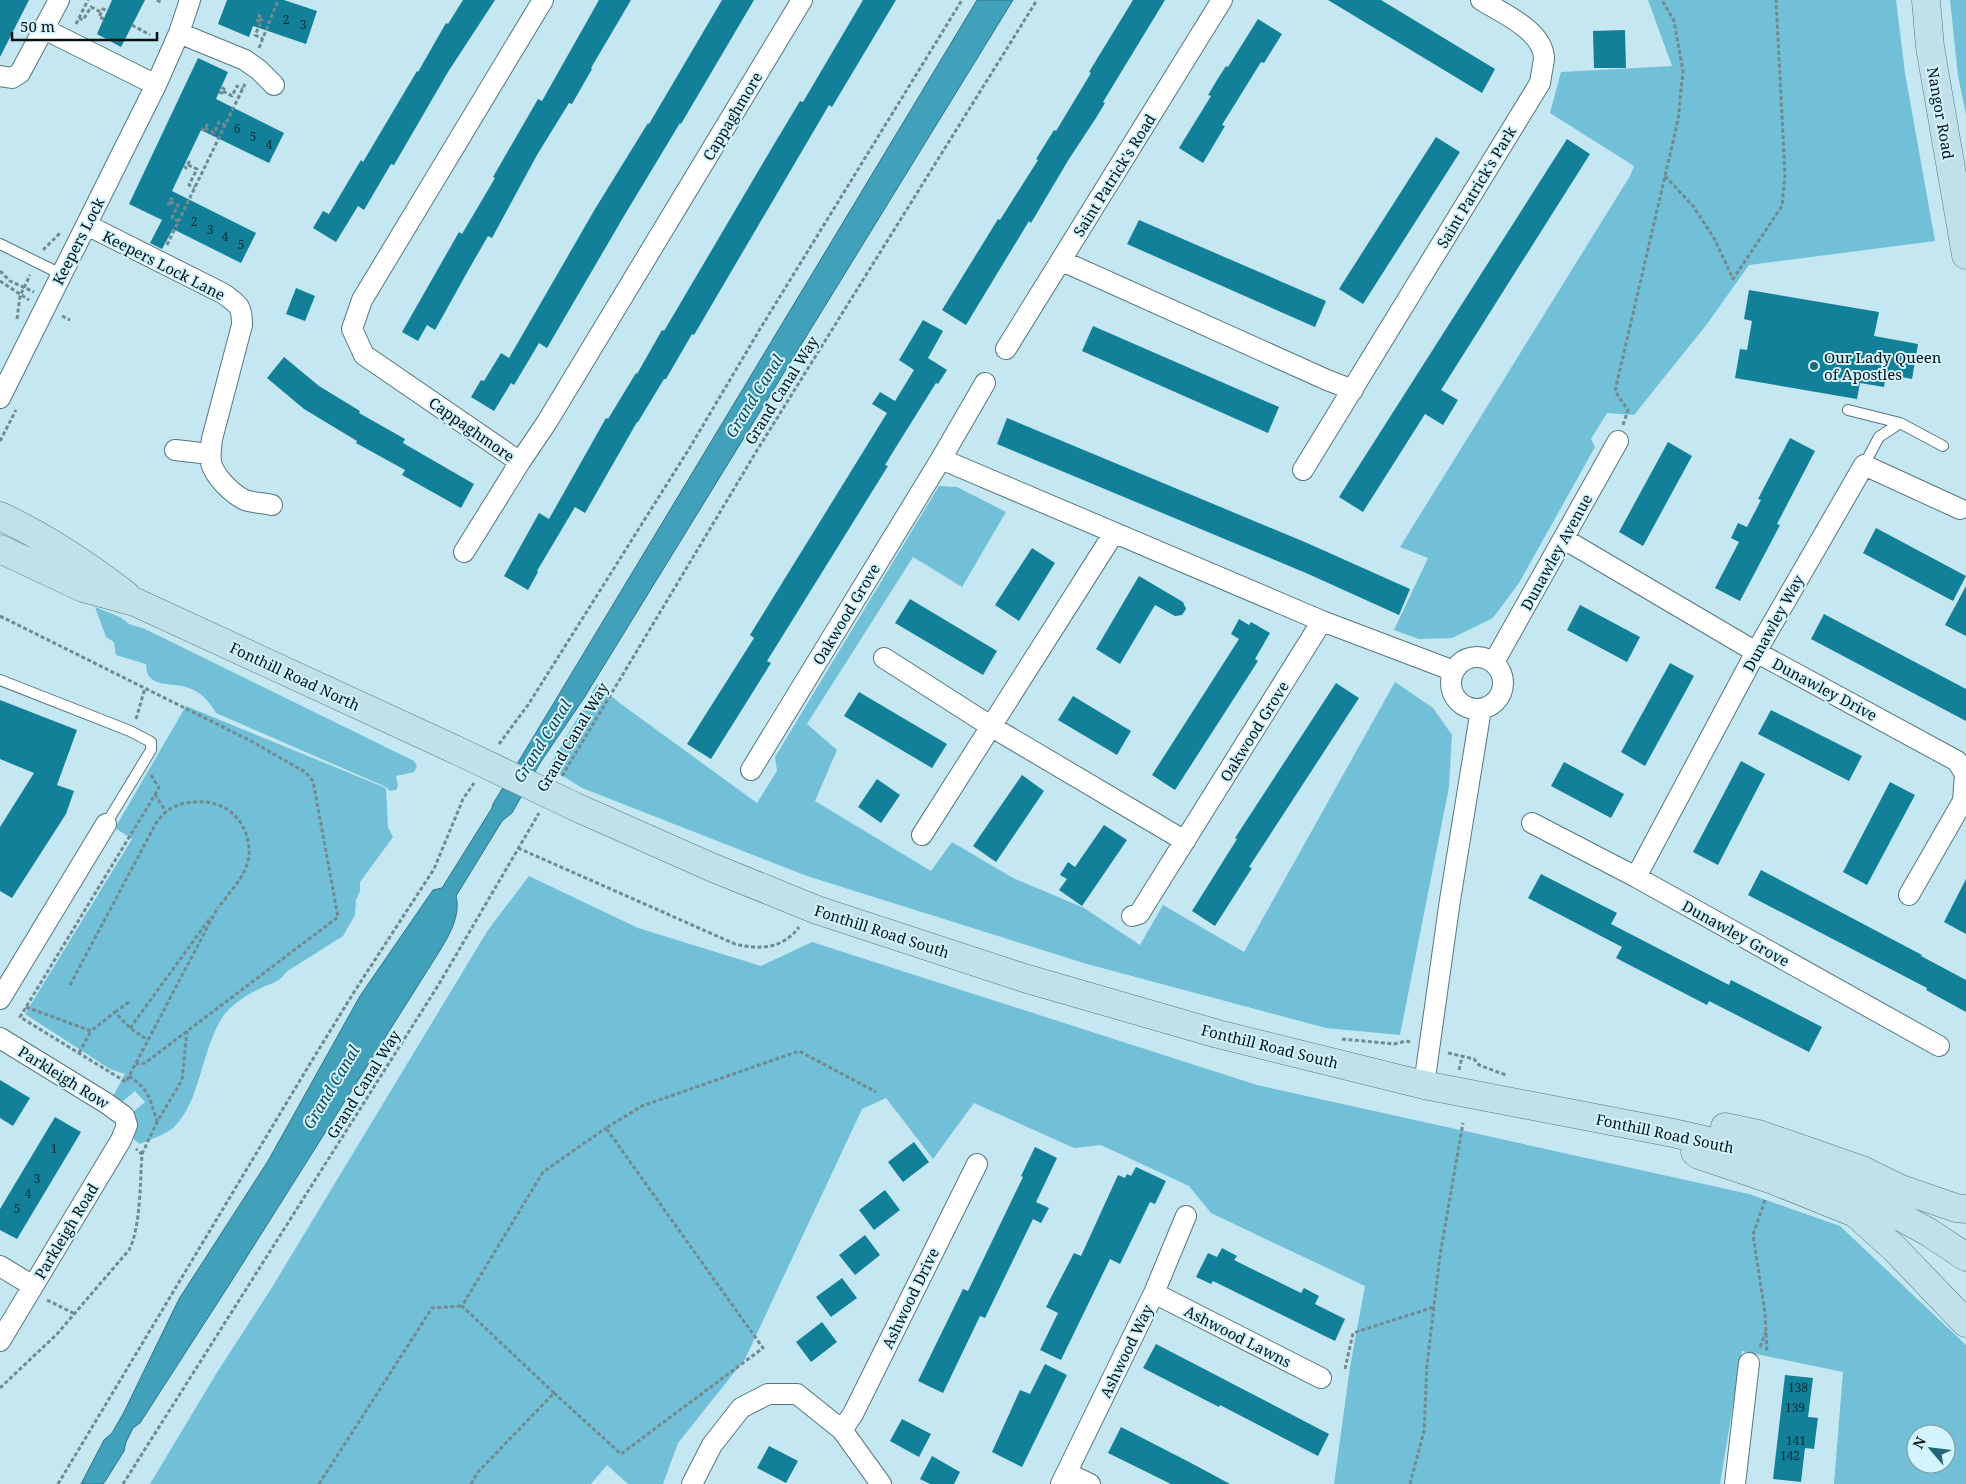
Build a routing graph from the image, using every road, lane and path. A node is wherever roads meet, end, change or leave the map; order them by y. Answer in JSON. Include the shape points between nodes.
{"nodes":[{"id":1,"x":59,"y":0,"type":"edge"},
{"id":2,"x":88,"y":0,"type":"edge"},
{"id":3,"x":157,"y":0,"type":"edge"},
{"id":4,"x":190,"y":0,"type":"edge"},
{"id":5,"x":278,"y":0,"type":"edge"},
{"id":6,"x":543,"y":0,"type":"edge"},
{"id":7,"x":802,"y":0,"type":"edge"},
{"id":8,"x":962,"y":0,"type":"edge"},
{"id":9,"x":1037,"y":0,"type":"edge"},
{"id":10,"x":1222,"y":0,"type":"edge"},
{"id":11,"x":1481,"y":0,"type":"edge"},
{"id":12,"x":1662,"y":0,"type":"edge"},
{"id":13,"x":1776,"y":0,"type":"edge"},
{"id":14,"x":1926,"y":0,"type":"edge"},
{"id":15,"x":162,"y":3,"type":"dead end"},
{"id":16,"x":108,"y":11,"type":"dead end"},
{"id":17,"x":101,"y":12,"type":"junction"},
{"id":18,"x":79,"y":18,"type":"junction"},
{"id":19,"x":257,"y":18,"type":"dead end"},
{"id":20,"x":104,"y":19,"type":"dead end"},
{"id":21,"x":132,"y":25,"type":"dead end"},
{"id":22,"x":44,"y":29,"type":"junction"},
{"id":23,"x":74,"y":29,"type":"dead end"},
{"id":24,"x":179,"y":33,"type":"junction"},
{"id":25,"x":150,"y":34,"type":"dead end"},
{"id":26,"x":263,"y":39,"type":"junction"},
{"id":27,"x":253,"y":66,"type":"junction"},
{"id":28,"x":0,"y":76,"type":"edge"},
{"id":29,"x":156,"y":85,"type":"junction"},
{"id":30,"x":274,"y":85,"type":"dead end"},
{"id":31,"x":243,"y":89,"type":"junction"},
{"id":32,"x":221,"y":90,"type":"dead end"},
{"id":33,"x":204,"y":123,"type":"dead end"},
{"id":34,"x":225,"y":125,"type":"junction"},
{"id":35,"x":186,"y":164,"type":"dead end"},
{"id":36,"x":1665,"y":176,"type":"junction"},
{"id":37,"x":194,"y":188,"type":"junction"},
{"id":38,"x":169,"y":201,"type":"dead end"},
{"id":39,"x":178,"y":221,"type":"junction"},
{"id":40,"x":87,"y":225,"type":"junction"},
{"id":41,"x":0,"y":244,"type":"edge"},
{"id":42,"x":1966,"y":255,"type":"edge"},
{"id":43,"x":1062,"y":261,"type":"junction"},
{"id":44,"x":160,"y":262,"type":"junction"},
{"id":45,"x":32,"y":272,"type":"dead end"},
{"id":46,"x":61,"y":274,"type":"junction"},
{"id":47,"x":16,"y":325,"type":"dead end"},
{"id":48,"x":1006,"y":349,"type":"dead end"},
{"id":49,"x":985,"y":383,"type":"dead end"},
{"id":50,"x":1353,"y":390,"type":"junction"},
{"id":51,"x":0,"y":398,"type":"edge"},
{"id":52,"x":1848,"y":410,"type":"dead end"},
{"id":53,"x":1900,"y":423,"type":"junction"},
{"id":54,"x":1620,"y":433,"type":"joint"},
{"id":55,"x":1943,"y":446,"type":"dead end"},
{"id":56,"x":175,"y":450,"type":"dead end"},
{"id":57,"x":210,"y":454,"type":"junction"},
{"id":58,"x":941,"y":459,"type":"junction"},
{"id":59,"x":520,"y":462,"type":"junction"},
{"id":60,"x":1864,"y":465,"type":"junction"},
{"id":61,"x":1303,"y":470,"type":"dead end"},
{"id":62,"x":272,"y":505,"type":"dead end"},
{"id":63,"x":1960,"y":509,"type":"dead end"},
{"id":64,"x":0,"y":516,"type":"edge"},
{"id":65,"x":1114,"y":533,"type":"junction"},
{"id":66,"x":1564,"y":539,"type":"junction"},
{"id":67,"x":0,"y":549,"type":"edge"},
{"id":68,"x":464,"y":552,"type":"dead end"},
{"id":69,"x":135,"y":602,"type":"junction"},
{"id":70,"x":0,"y":616,"type":"edge"},
{"id":71,"x":1322,"y":621,"type":"junction"},
{"id":72,"x":1756,"y":652,"type":"junction"},
{"id":73,"x":884,"y":658,"type":"dead end"},
{"id":74,"x":1494,"y":662,"type":"junction"},
{"id":75,"x":1454,"y":672,"type":"junction"},
{"id":76,"x":0,"y":680,"type":"edge"},
{"id":77,"x":145,"y":688,"type":"junction"},
{"id":78,"x":1481,"y":710,"type":"junction"},
{"id":79,"x":992,"y":727,"type":"junction"},
{"id":80,"x":130,"y":731,"type":"junction"},
{"id":81,"x":495,"y":750,"type":"dead end"},
{"id":82,"x":144,"y":761,"type":"junction"},
{"id":83,"x":751,"y":770,"type":"dead end"},
{"id":84,"x":479,"y":775,"type":"dead end"},
{"id":85,"x":561,"y":778,"type":"dead end"},
{"id":86,"x":155,"y":794,"type":"junction"},
{"id":87,"x":578,"y":808,"type":"joint"},
{"id":88,"x":542,"y":810,"type":"dead end"},
{"id":89,"x":166,"y":812,"type":"junction"},
{"id":90,"x":1532,"y":822,"type":"dead end"},
{"id":91,"x":106,"y":824,"type":"joint"},
{"id":92,"x":922,"y":835,"type":"dead end"},
{"id":93,"x":1185,"y":841,"type":"junction"},
{"id":94,"x":518,"y":848,"type":"junction"},
{"id":95,"x":1636,"y":877,"type":"junction"},
{"id":96,"x":1909,"y":895,"type":"dead end"},
{"id":97,"x":218,"y":907,"type":"junction"},
{"id":98,"x":1132,"y":916,"type":"dead end"},
{"id":99,"x":801,"y":925,"type":"dead end"},
{"id":100,"x":70,"y":985,"type":"dead end"},
{"id":101,"x":0,"y":999,"type":"edge"},
{"id":102,"x":129,"y":1002,"type":"dead end"},
{"id":103,"x":26,"y":1007,"type":"junction"},
{"id":104,"x":116,"y":1012,"type":"junction"},
{"id":105,"x":130,"y":1028,"type":"junction"},
{"id":106,"x":91,"y":1031,"type":"junction"},
{"id":107,"x":187,"y":1031,"type":"junction"},
{"id":108,"x":0,"y":1038,"type":"edge"},
{"id":109,"x":148,"y":1040,"type":"junction"},
{"id":110,"x":1406,"y":1041,"type":"dead end"},
{"id":111,"x":1394,"y":1044,"type":"dead end"},
{"id":112,"x":1939,"y":1046,"type":"dead end"},
{"id":113,"x":79,"y":1053,"type":"junction"},
{"id":114,"x":1451,"y":1054,"type":"dead end"},
{"id":115,"x":1474,"y":1059,"type":"dead end"},
{"id":116,"x":136,"y":1064,"type":"junction"},
{"id":117,"x":129,"y":1076,"type":"junction"},
{"id":118,"x":1424,"y":1085,"type":"junction"},
{"id":119,"x":876,"y":1092,"type":"dead end"},
{"id":120,"x":1568,"y":1113,"type":"junction"},
{"id":121,"x":125,"y":1119,"type":"joint"},
{"id":122,"x":157,"y":1122,"type":"junction"},
{"id":123,"x":1463,"y":1123,"type":"dead end"},
{"id":124,"x":606,"y":1128,"type":"junction"},
{"id":125,"x":1673,"y":1133,"type":"junction"},
{"id":126,"x":128,"y":1144,"type":"dead end"},
{"id":127,"x":142,"y":1154,"type":"junction"},
{"id":128,"x":977,"y":1164,"type":"dead end"},
{"id":129,"x":1773,"y":1180,"type":"junction"},
{"id":130,"x":1901,"y":1189,"type":"junction"},
{"id":131,"x":1966,"y":1209,"type":"edge"},
{"id":132,"x":1186,"y":1216,"type":"dead end"},
{"id":133,"x":1902,"y":1217,"type":"junction"},
{"id":134,"x":1966,"y":1257,"type":"edge"},
{"id":135,"x":0,"y":1266,"type":"edge"},
{"id":136,"x":33,"y":1286,"type":"junction"},
{"id":137,"x":1154,"y":1293,"type":"junction"},
{"id":138,"x":462,"y":1306,"type":"junction"},
{"id":139,"x":1434,"y":1307,"type":"junction"},
{"id":140,"x":75,"y":1314,"type":"junction"},
{"id":141,"x":1966,"y":1323,"type":"edge"},
{"id":142,"x":0,"y":1341,"type":"edge"},
{"id":143,"x":1758,"y":1362,"type":"joint"},
{"id":144,"x":1344,"y":1369,"type":"dead end"},
{"id":145,"x":1321,"y":1378,"type":"dead end"},
{"id":146,"x":0,"y":1388,"type":"edge"},
{"id":147,"x":554,"y":1393,"type":"junction"},
{"id":148,"x":842,"y":1430,"type":"junction"},
{"id":149,"x":1064,"y":1478,"type":"edge"},
{"id":150,"x":58,"y":1484,"type":"edge"},
{"id":151,"x":123,"y":1484,"type":"edge"},
{"id":152,"x":319,"y":1484,"type":"edge"},
{"id":153,"x":471,"y":1484,"type":"edge"},
{"id":154,"x":692,"y":1484,"type":"edge"},
{"id":155,"x":881,"y":1484,"type":"edge"},
{"id":156,"x":1090,"y":1484,"type":"edge"},
{"id":157,"x":1410,"y":1484,"type":"edge"},
{"id":158,"x":1735,"y":1484,"type":"edge"}],
"edges":[{"from":1,"to":22,"type":"street"},
{"from":2,"to":18,"type":"path"},
{"from":3,"to":15,"type":"path"},
{"from":4,"to":24,"type":"street","name":"Keepers Lock"},
{"from":5,"to":26,"type":"path"},
{"from":6,"to":59,"type":"street","name":"Cappaghmore","via":[[362,300],[352,329],[364,355]]},
{"from":7,"to":59,"type":"street","name":"Cappaghmore"},
{"from":8,"to":81,"type":"path","via":[[689,449],[528,705]]},
{"from":9,"to":85,"type":"path","name":"Grand Canal Way","via":[[751,460]]},
{"from":10,"to":43,"type":"street","name":"Saint Patrick's Road"},
{"from":11,"to":50,"type":"street","name":"Saint Patrick's Park","via":[[1521,24],[1540,41],[1544,58],[1540,83]]},
{"from":12,"to":36,"type":"path","via":[[1674,21],[1683,71],[1678,120]]},
{"from":13,"to":36,"type":"path","via":[[1785,175],[1782,206],[1733,278],[1715,240],[1693,206]]},
{"from":14,"to":42,"type":"main road","name":"Nangor Road","via":[[1930,47]]},
{"from":16,"to":17,"type":"path","via":[[102,9]]},
{"from":17,"to":18,"type":"path","via":[[91,7],[83,20]]},
{"from":17,"to":20,"type":"path","via":[[99,17]]},
{"from":18,"to":23,"type":"path"},
{"from":19,"to":26,"type":"path","via":[[262,20],[255,36]]},
{"from":21,"to":25,"type":"path"},
{"from":22,"to":28,"type":"street","via":[[20,73],[12,78]]},
{"from":22,"to":29,"type":"street"},
{"from":24,"to":27,"type":"street"},
{"from":24,"to":29,"type":"street","name":"Keepers Lock"},
{"from":26,"to":27,"type":"path"},
{"from":27,"to":30,"type":"street"},
{"from":27,"to":31,"type":"path"},
{"from":29,"to":40,"type":"street","name":"Keepers Lock"},
{"from":31,"to":32,"type":"path","via":[[237,86],[232,96]]},
{"from":31,"to":34,"type":"path"},
{"from":33,"to":34,"type":"path","via":[[207,125],[203,129],[214,132],[219,122]]},
{"from":34,"to":37,"type":"path"},
{"from":35,"to":37,"type":"path","via":[[197,169],[189,185]]},
{"from":36,"to":54,"type":"path","via":[[1616,391],[1628,410]]},
{"from":37,"to":39,"type":"path"},
{"from":38,"to":39,"type":"path","via":[[178,206],[172,218]]},
{"from":39,"to":44,"type":"path"},
{"from":40,"to":44,"type":"street","name":"Keepers Lock Lane"},
{"from":40,"to":46,"type":"street","name":"Keepers Lock"},
{"from":41,"to":46,"type":"lane"},
{"from":43,"to":48,"type":"street","name":"Saint Patrick's Road"},
{"from":43,"to":50,"type":"street"},
{"from":44,"to":57,"type":"street","name":"Keepers Lock Lane","via":[[224,294],[242,311],[242,324]]},
{"from":45,"to":47,"type":"path","via":[[20,296]]},
{"from":46,"to":51,"type":"street","name":"Keepers Lock"},
{"from":49,"to":58,"type":"street","name":"Oakwood Grove"},
{"from":50,"to":61,"type":"street","name":"Saint Patrick's Park"},
{"from":52,"to":53,"type":"lane"},
{"from":53,"to":55,"type":"lane"},
{"from":53,"to":60,"type":"lane","via":[[1878,438]]},
{"from":54,"to":66,"type":"street","name":"Dunawley Avenue"},
{"from":56,"to":57,"type":"street"},
{"from":57,"to":62,"type":"street","via":[[215,472],[236,496]]},
{"from":58,"to":65,"type":"street"},
{"from":58,"to":83,"type":"street","name":"Oakwood Grove"},
{"from":59,"to":68,"type":"street"},
{"from":60,"to":63,"type":"street"},
{"from":60,"to":72,"type":"street","name":"Dunawley Way"},
{"from":64,"to":69,"type":"main road","name":"Fonthill Road North","via":[[88,566]]},
{"from":65,"to":71,"type":"street"},
{"from":65,"to":79,"type":"street"},
{"from":66,"to":72,"type":"street","name":"Dunawley Drive"},
{"from":66,"to":74,"type":"street","name":"Dunawley Avenue"},
{"from":67,"to":69,"type":"main road","name":"Fonthill Road North","via":[[83,588]]},
{"from":69,"to":87,"type":"main road","name":"Fonthill Road North","bridge":true},
{"from":70,"to":77,"type":"path"},
{"from":71,"to":75,"type":"street"},
{"from":71,"to":93,"type":"street","name":"Oakwood Grove"},
{"from":72,"to":95,"type":"street","name":"Dunawley Way"},
{"from":72,"to":96,"type":"street","name":"Dunawley Drive","via":[[1957,761],[1964,774],[1963,801]]},
{"from":73,"to":79,"type":"street"},
{"from":74,"to":75,"type":"street","via":[[1472,657],[1464,660]]},
{"from":74,"to":78,"type":"street","via":[[1500,669],[1504,686],[1496,702]]},
{"from":75,"to":78,"type":"street","via":[[1451,687],[1458,702]]},
{"from":76,"to":80,"type":"lane"},
{"from":77,"to":80,"type":"path"},
{"from":77,"to":107,"type":"path","via":[[251,741],[305,772],[313,780],[338,917]]},
{"from":78,"to":118,"type":"street"},
{"from":79,"to":92,"type":"street"},
{"from":79,"to":93,"type":"street"},
{"from":80,"to":82,"type":"lane","via":[[150,742],[151,750]]},
{"from":82,"to":86,"type":"path","via":[[158,788]]},
{"from":82,"to":91,"type":"lane"},
{"from":84,"to":150,"type":"path","via":[[463,799],[434,869],[308,1067]]},
{"from":86,"to":89,"type":"path"},
{"from":86,"to":103,"type":"path"},
{"from":87,"to":118,"type":"main road","name":"Fonthill Road South","via":[[817,910],[1005,972],[1218,1034]]},
{"from":88,"to":94,"type":"path","name":"Grand Canal Way"},
{"from":89,"to":97,"type":"path","via":[[185,802],[205,801],[219,804],[232,812],[242,824],[248,840],[249,858],[242,875]]},
{"from":89,"to":100,"type":"path","via":[[156,823]]},
{"from":90,"to":95,"type":"street","name":"Dunawley Grove"},
{"from":91,"to":101,"type":"street"},
{"from":93,"to":98,"type":"street","name":"Oakwood Grove","via":[[1139,914]]},
{"from":94,"to":99,"type":"path","via":[[735,944],[754,949],[774,946],[793,936]]},
{"from":94,"to":151,"type":"path","name":"Grand Canal Way","via":[[439,984]]},
{"from":95,"to":112,"type":"street","name":"Dunawley Grove"},
{"from":97,"to":105,"type":"path"},
{"from":97,"to":109,"type":"path"},
{"from":102,"to":104,"type":"path"},
{"from":103,"to":106,"type":"path"},
{"from":103,"to":113,"type":"path","via":[[20,1017]]},
{"from":104,"to":105,"type":"path"},
{"from":104,"to":106,"type":"path"},
{"from":105,"to":109,"type":"path"},
{"from":106,"to":113,"type":"path"},
{"from":107,"to":116,"type":"path","via":[[145,1063]]},
{"from":107,"to":122,"type":"path","via":[[182,1080]]},
{"from":108,"to":121,"type":"street","name":"Parkleigh Row","via":[[106,1103]]},
{"from":109,"to":116,"type":"path"},
{"from":110,"to":111,"type":"path"},
{"from":113,"to":117,"type":"path","via":[[126,1082]]},
{"from":114,"to":115,"type":"path"},
{"from":116,"to":117,"type":"path"},
{"from":117,"to":122,"type":"path","via":[[143,1086]]},
{"from":118,"to":120,"type":"main road","name":"Fonthill Road South"},
{"from":119,"to":124,"type":"path","via":[[799,1051],[642,1106]]},
{"from":120,"to":125,"type":"main road","name":"Fonthill Road South"},
{"from":120,"to":130,"type":"main road","via":[[1599,1100],[1646,1108],[1758,1134],[1862,1170]]},
{"from":121,"to":136,"type":"street","name":"Parkleigh Road","via":[[126,1130],[121,1140]]},
{"from":122,"to":127,"type":"path"},
{"from":123,"to":139,"type":"path"},
{"from":124,"to":138,"type":"path","via":[[543,1172]]},
{"from":124,"to":147,"type":"path","via":[[763,1348],[621,1454]]},
{"from":125,"to":129,"type":"main road","via":[[1699,1155]]},
{"from":125,"to":133,"type":"main road","name":"Fonthill Road South","via":[[1743,1149],[1870,1200]]},
{"from":126,"to":127,"type":"path"},
{"from":127,"to":140,"type":"path","via":[[134,1241]]},
{"from":128,"to":148,"type":"street","name":"Ashwood Drive","via":[[853,1414]]},
{"from":129,"to":141,"type":"main road","via":[[1855,1214],[1894,1248]]},
{"from":129,"to":143,"type":"path","via":[[1753,1235],[1765,1313]]},
{"from":130,"to":131,"type":"main road"},
{"from":130,"to":133,"type":"main road"},
{"from":132,"to":137,"type":"street","name":"Ashwood Way"},
{"from":133,"to":134,"type":"main road","name":"Fonthill Road South"},
{"from":135,"to":136,"type":"street"},
{"from":136,"to":140,"type":"path","via":[[37,1296]]},
{"from":136,"to":142,"type":"street","name":"Parkleigh Road"},
{"from":137,"to":145,"type":"street","name":"Ashwood Lawns"},
{"from":137,"to":149,"type":"street","name":"Ashwood Way"},
{"from":138,"to":147,"type":"path"},
{"from":138,"to":152,"type":"path","via":[[432,1308]]},
{"from":139,"to":144,"type":"path","via":[[1353,1333]]},
{"from":139,"to":157,"type":"path","via":[[1424,1431]]},
{"from":140,"to":146,"type":"path"},
{"from":143,"to":158,"type":"street"},
{"from":147,"to":153,"type":"path","via":[[478,1472]]},
{"from":148,"to":154,"type":"street","via":[[797,1394],[768,1394],[741,1408],[712,1444]]},
{"from":148,"to":155,"type":"street"},
{"from":149,"to":156,"type":"street"}]}
